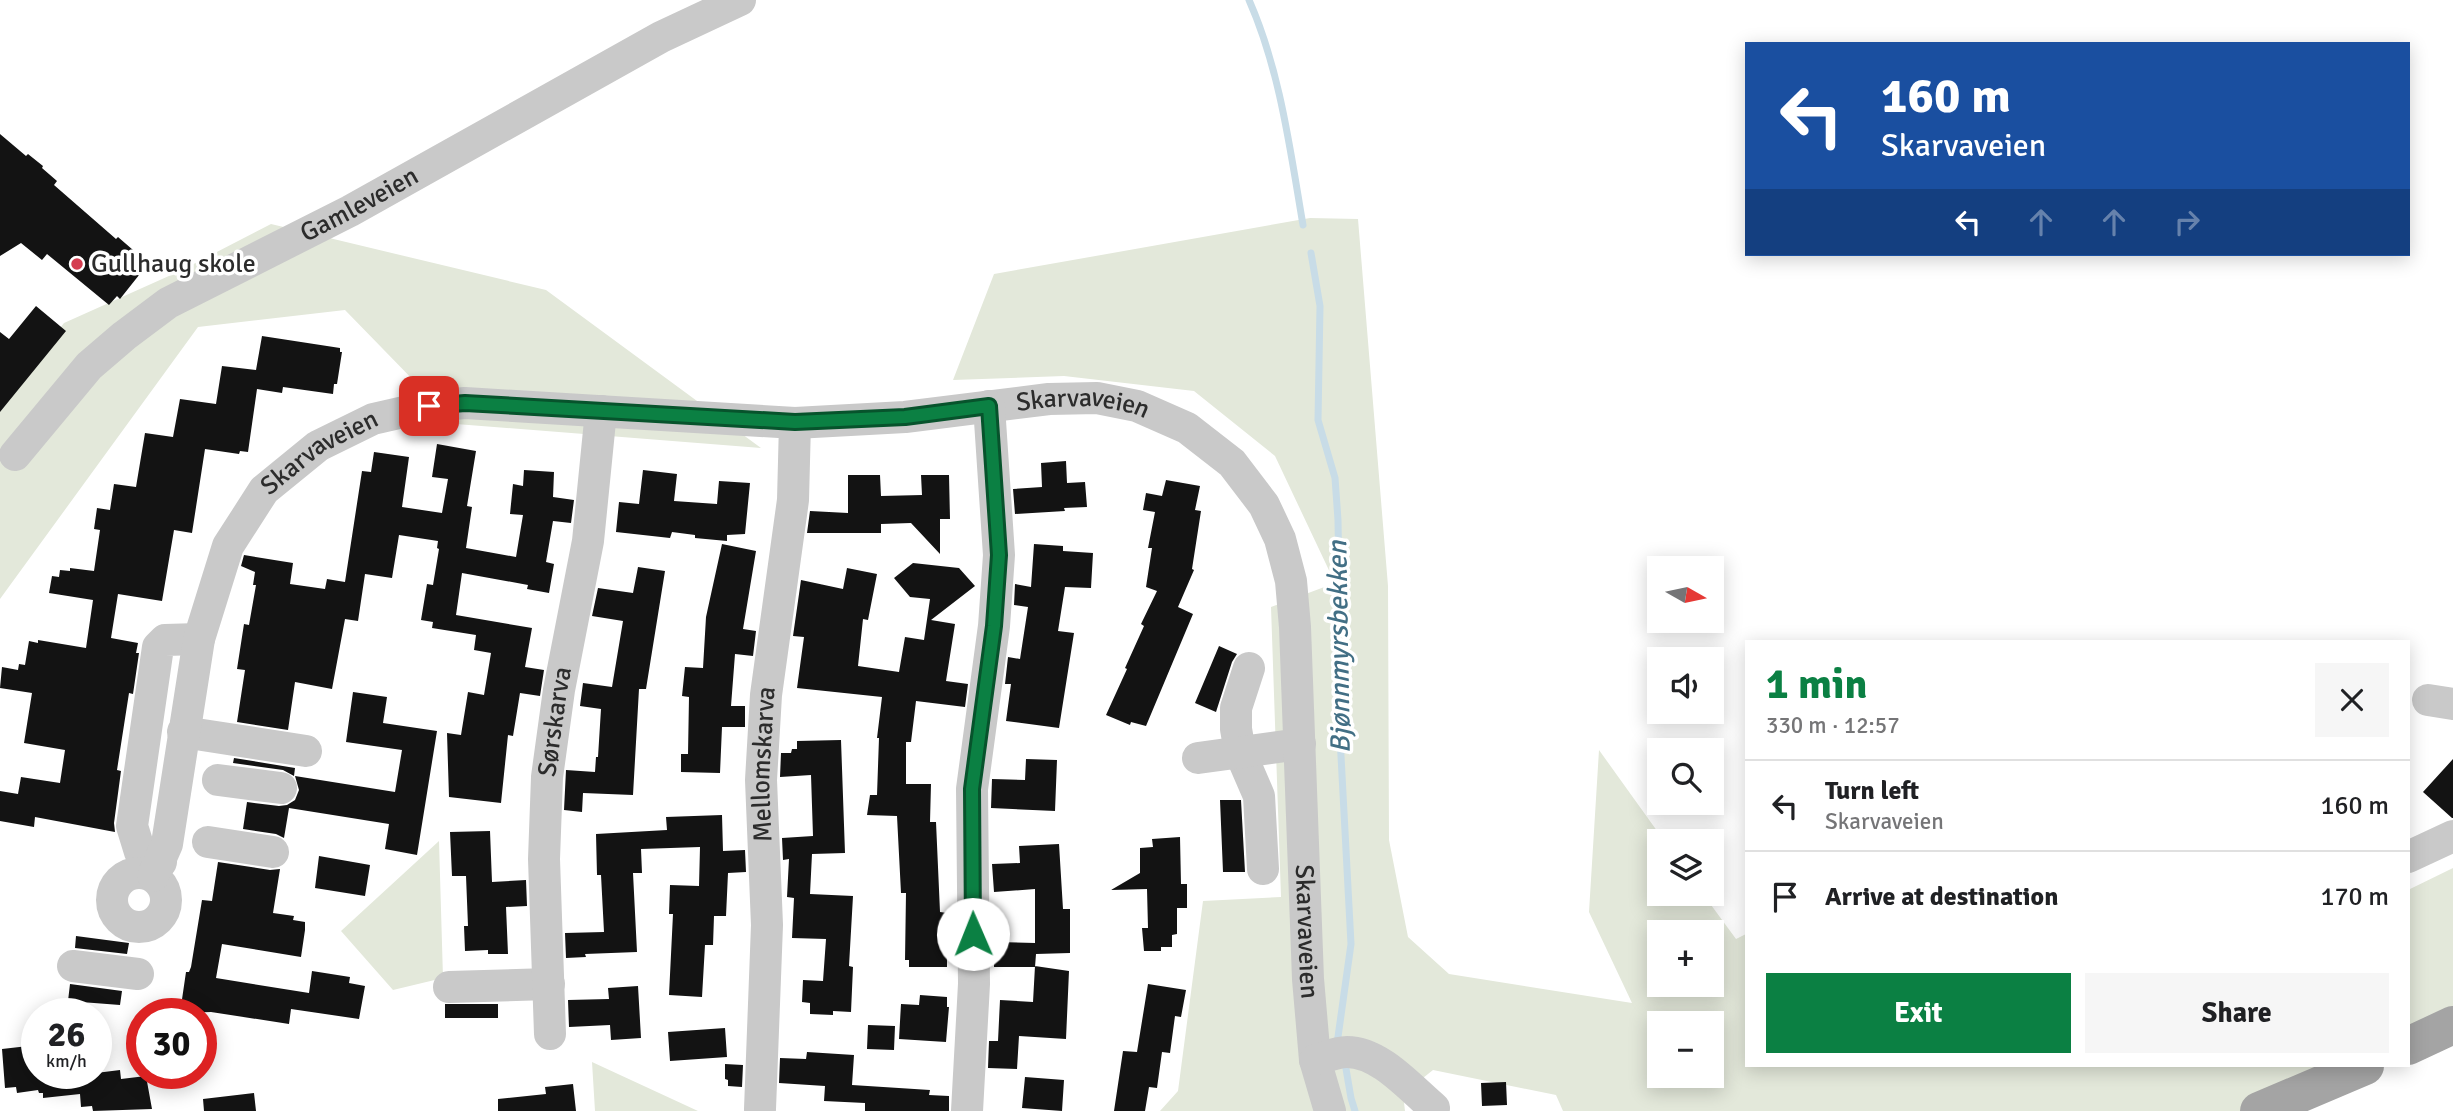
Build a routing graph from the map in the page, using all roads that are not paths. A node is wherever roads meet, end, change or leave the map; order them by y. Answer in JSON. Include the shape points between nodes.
{"nodes":[{"id":1,"x":740,"y":0,"type":"edge"},
{"id":2,"x":989,"y":406,"type":"junction"},
{"id":3,"x":601,"y":411,"type":"junction"},
{"id":4,"x":795,"y":422,"type":"junction"},
{"id":5,"x":15,"y":455,"type":"dead end"},
{"id":6,"x":199,"y":639,"type":"junction"},
{"id":7,"x":1249,"y":668,"type":"dead end"},
{"id":8,"x":183,"y":732,"type":"junction"},
{"id":9,"x":1300,"y":744,"type":"junction"},
{"id":10,"x":306,"y":751,"type":"dead end"},
{"id":11,"x":1240,"y":752,"type":"junction"},
{"id":12,"x":1198,"y":758,"type":"dead end"},
{"id":13,"x":218,"y":780,"type":"dead end"},
{"id":14,"x":281,"y":788,"type":"dead end"},
{"id":15,"x":2453,"y":836,"type":"edge"},
{"id":16,"x":208,"y":842,"type":"dead end"},
{"id":17,"x":272,"y":852,"type":"dead end"},
{"id":18,"x":2410,"y":857,"type":"edge"},
{"id":19,"x":1262,"y":869,"type":"dead end"},
{"id":20,"x":73,"y":966,"type":"dead end"},
{"id":21,"x":138,"y":974,"type":"dead end"},
{"id":22,"x":549,"y":985,"type":"junction"},
{"id":23,"x":449,"y":987,"type":"dead end"},
{"id":24,"x":2453,"y":1025,"type":"edge"},
{"id":25,"x":550,"y":1034,"type":"dead end"},
{"id":26,"x":2410,"y":1045,"type":"edge"},
{"id":27,"x":1315,"y":1060,"type":"junction"},
{"id":28,"x":2363,"y":1067,"type":"edge"},
{"id":29,"x":1434,"y":1108,"type":"dead end"},
{"id":30,"x":760,"y":1109,"type":"edge"},
{"id":31,"x":967,"y":1111,"type":"edge"},
{"id":32,"x":1330,"y":1111,"type":"edge"},
{"id":33,"x":2259,"y":1111,"type":"edge"}],
"edges":[{"from":1,"to":5,"type":"street","name":"Gamleveien","via":[[661,37],[350,211],[168,303],[89,366]]},
{"from":2,"to":4,"type":"street","name":"Skarvaveien","via":[[905,417]]},
{"from":2,"to":9,"type":"street","name":"Skarvaveien","via":[[1097,398],[1137,406],[1187,428],[1232,463],[1264,505],[1280,539],[1291,581]]},
{"from":2,"to":31,"type":"street","via":[[999,555],[972,789],[974,984]]},
{"from":3,"to":4,"type":"street","name":"Skarvaveien"},
{"from":3,"to":6,"type":"street","name":"Skarvaveien","via":[[465,403],[429,406],[373,419],[318,446],[264,490],[229,546]]},
{"from":3,"to":22,"type":"street","name":"Sørskarva","via":[[588,541],[547,777],[544,859]]},
{"from":4,"to":30,"type":"street","name":"Mellomskarva","via":[[793,500],[764,719],[761,780],[768,925]]},
{"from":6,"to":8,"type":"street","name":"Skarvaveien"},
{"from":6,"to":8,"type":"street","name":"Skarvaveien","via":[[165,640],[158,647],[132,826],[140,852],[157,869],[167,844]]},
{"from":7,"to":11,"type":"street","via":[[1236,708]]},
{"from":8,"to":10,"type":"street"},
{"from":9,"to":11,"type":"street"},
{"from":9,"to":27,"type":"street","name":"Skarvaveien"},
{"from":11,"to":12,"type":"street"},
{"from":11,"to":19,"type":"street","via":[[1259,796]]},
{"from":13,"to":14,"type":"street"},
{"from":15,"to":18,"type":"street"},
{"from":16,"to":17,"type":"street"},
{"from":20,"to":21,"type":"street"},
{"from":22,"to":23,"type":"street"},
{"from":22,"to":25,"type":"street","name":"Sørskarva"},
{"from":24,"to":26,"type":"main road"},
{"from":27,"to":29,"type":"street","via":[[1344,1052],[1359,1054],[1389,1070]]},
{"from":27,"to":32,"type":"street","name":"Skarvaveien"},
{"from":28,"to":33,"type":"main road"}]}
